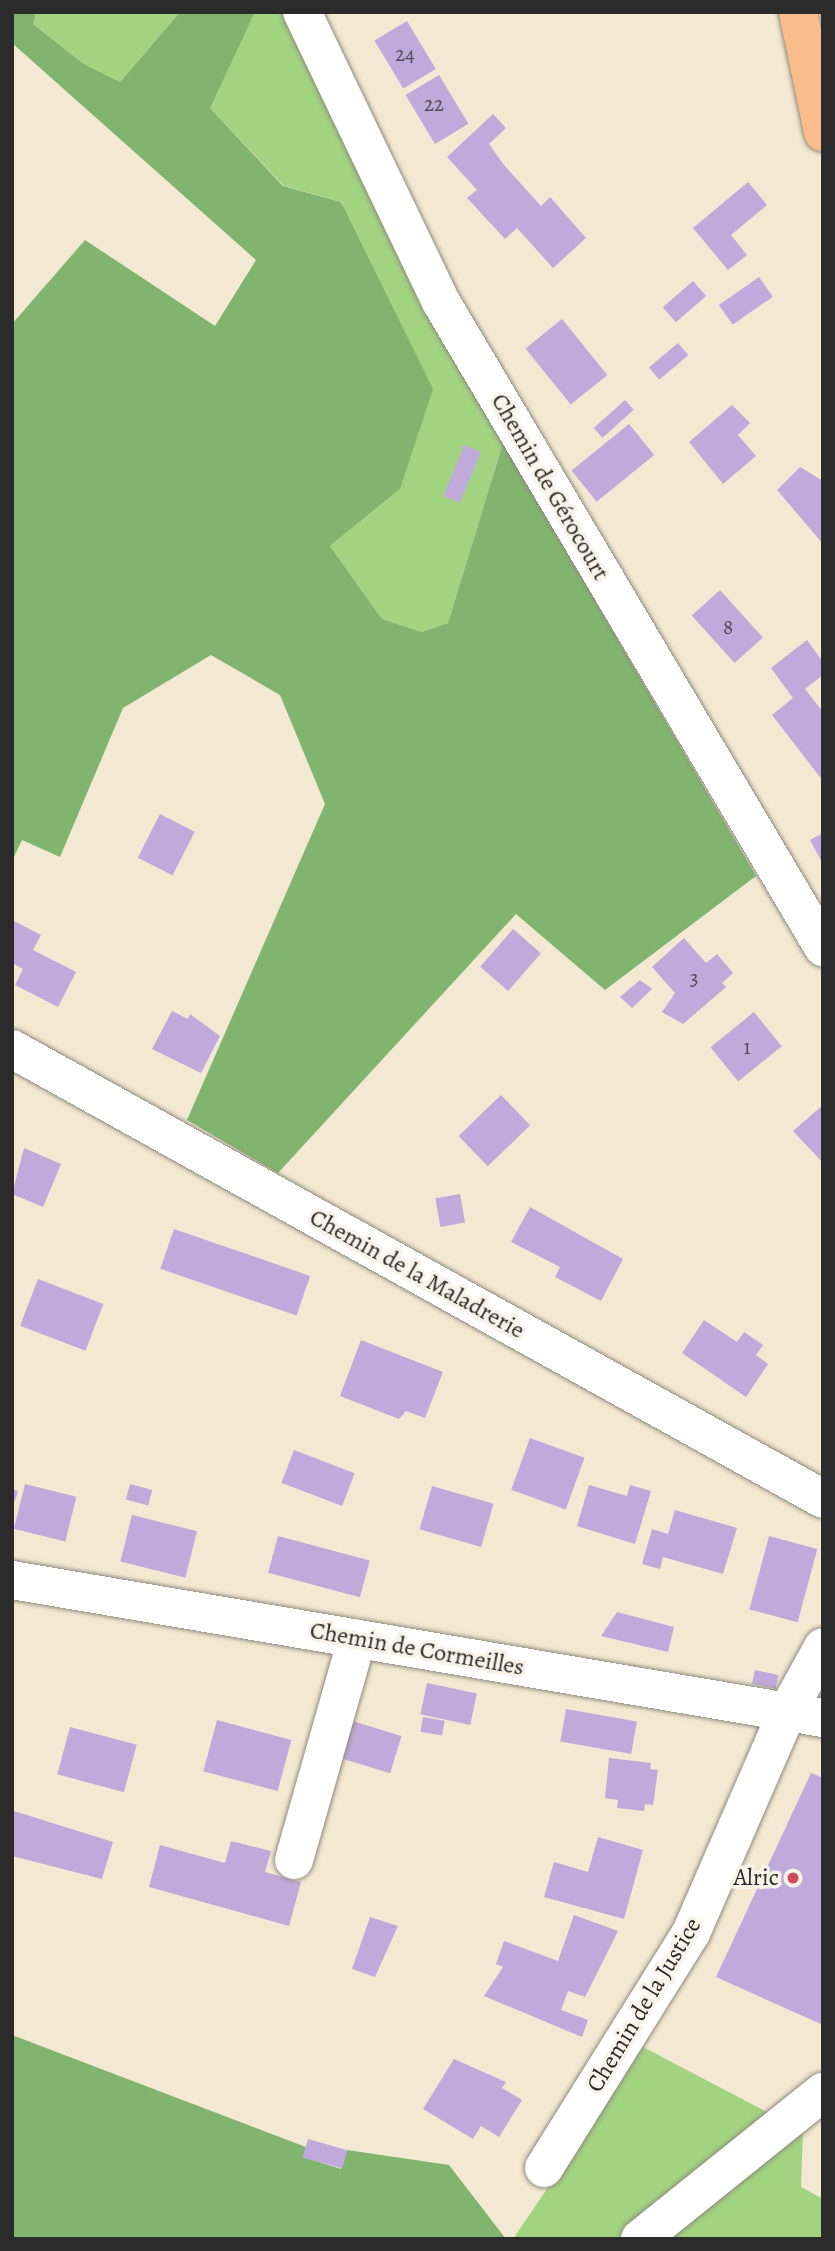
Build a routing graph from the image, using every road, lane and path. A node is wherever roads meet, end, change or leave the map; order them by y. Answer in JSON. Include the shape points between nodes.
{"nodes":[{"id":1,"x":302,"y":12,"type":"edge"},
{"id":2,"x":798,"y":12,"type":"edge"},
{"id":3,"x":821,"y":12,"type":"edge"},
{"id":4,"x":823,"y":22,"type":"edge"},
{"id":5,"x":823,"y":132,"type":"edge"},
{"id":6,"x":823,"y":947,"type":"edge"},
{"id":7,"x":12,"y":1049,"type":"edge"},
{"id":8,"x":823,"y":1499,"type":"edge"},
{"id":9,"x":12,"y":1580,"type":"edge"},
{"id":10,"x":357,"y":1639,"type":"junction"},
{"id":11,"x":823,"y":1647,"type":"edge"},
{"id":12,"x":805,"y":1715,"type":"edge"},
{"id":13,"x":294,"y":1860,"type":"dead end"},
{"id":14,"x":823,"y":2092,"type":"edge"},
{"id":15,"x":544,"y":2168,"type":"dead end"},
{"id":16,"x":640,"y":2239,"type":"edge"}],
"edges":[{"from":1,"to":6,"type":"street","name":"Chemin de Gérocourt","via":[[441,302]]},
{"from":2,"to":5,"type":"main road"},
{"from":3,"to":4,"type":"main road"},
{"from":7,"to":8,"type":"street","name":"Chemin de la Maladrerie"},
{"from":9,"to":10,"type":"street","name":"Chemin de Cormeilles"},
{"from":10,"to":12,"type":"street","name":"Chemin de Cormeilles"},
{"from":10,"to":13,"type":"street"},
{"from":11,"to":12,"type":"street","name":"Chemin de la Justice"},
{"from":12,"to":15,"type":"street","name":"Chemin de la Justice","via":[[691,1933]]},
{"from":14,"to":16,"type":"street"}]}
